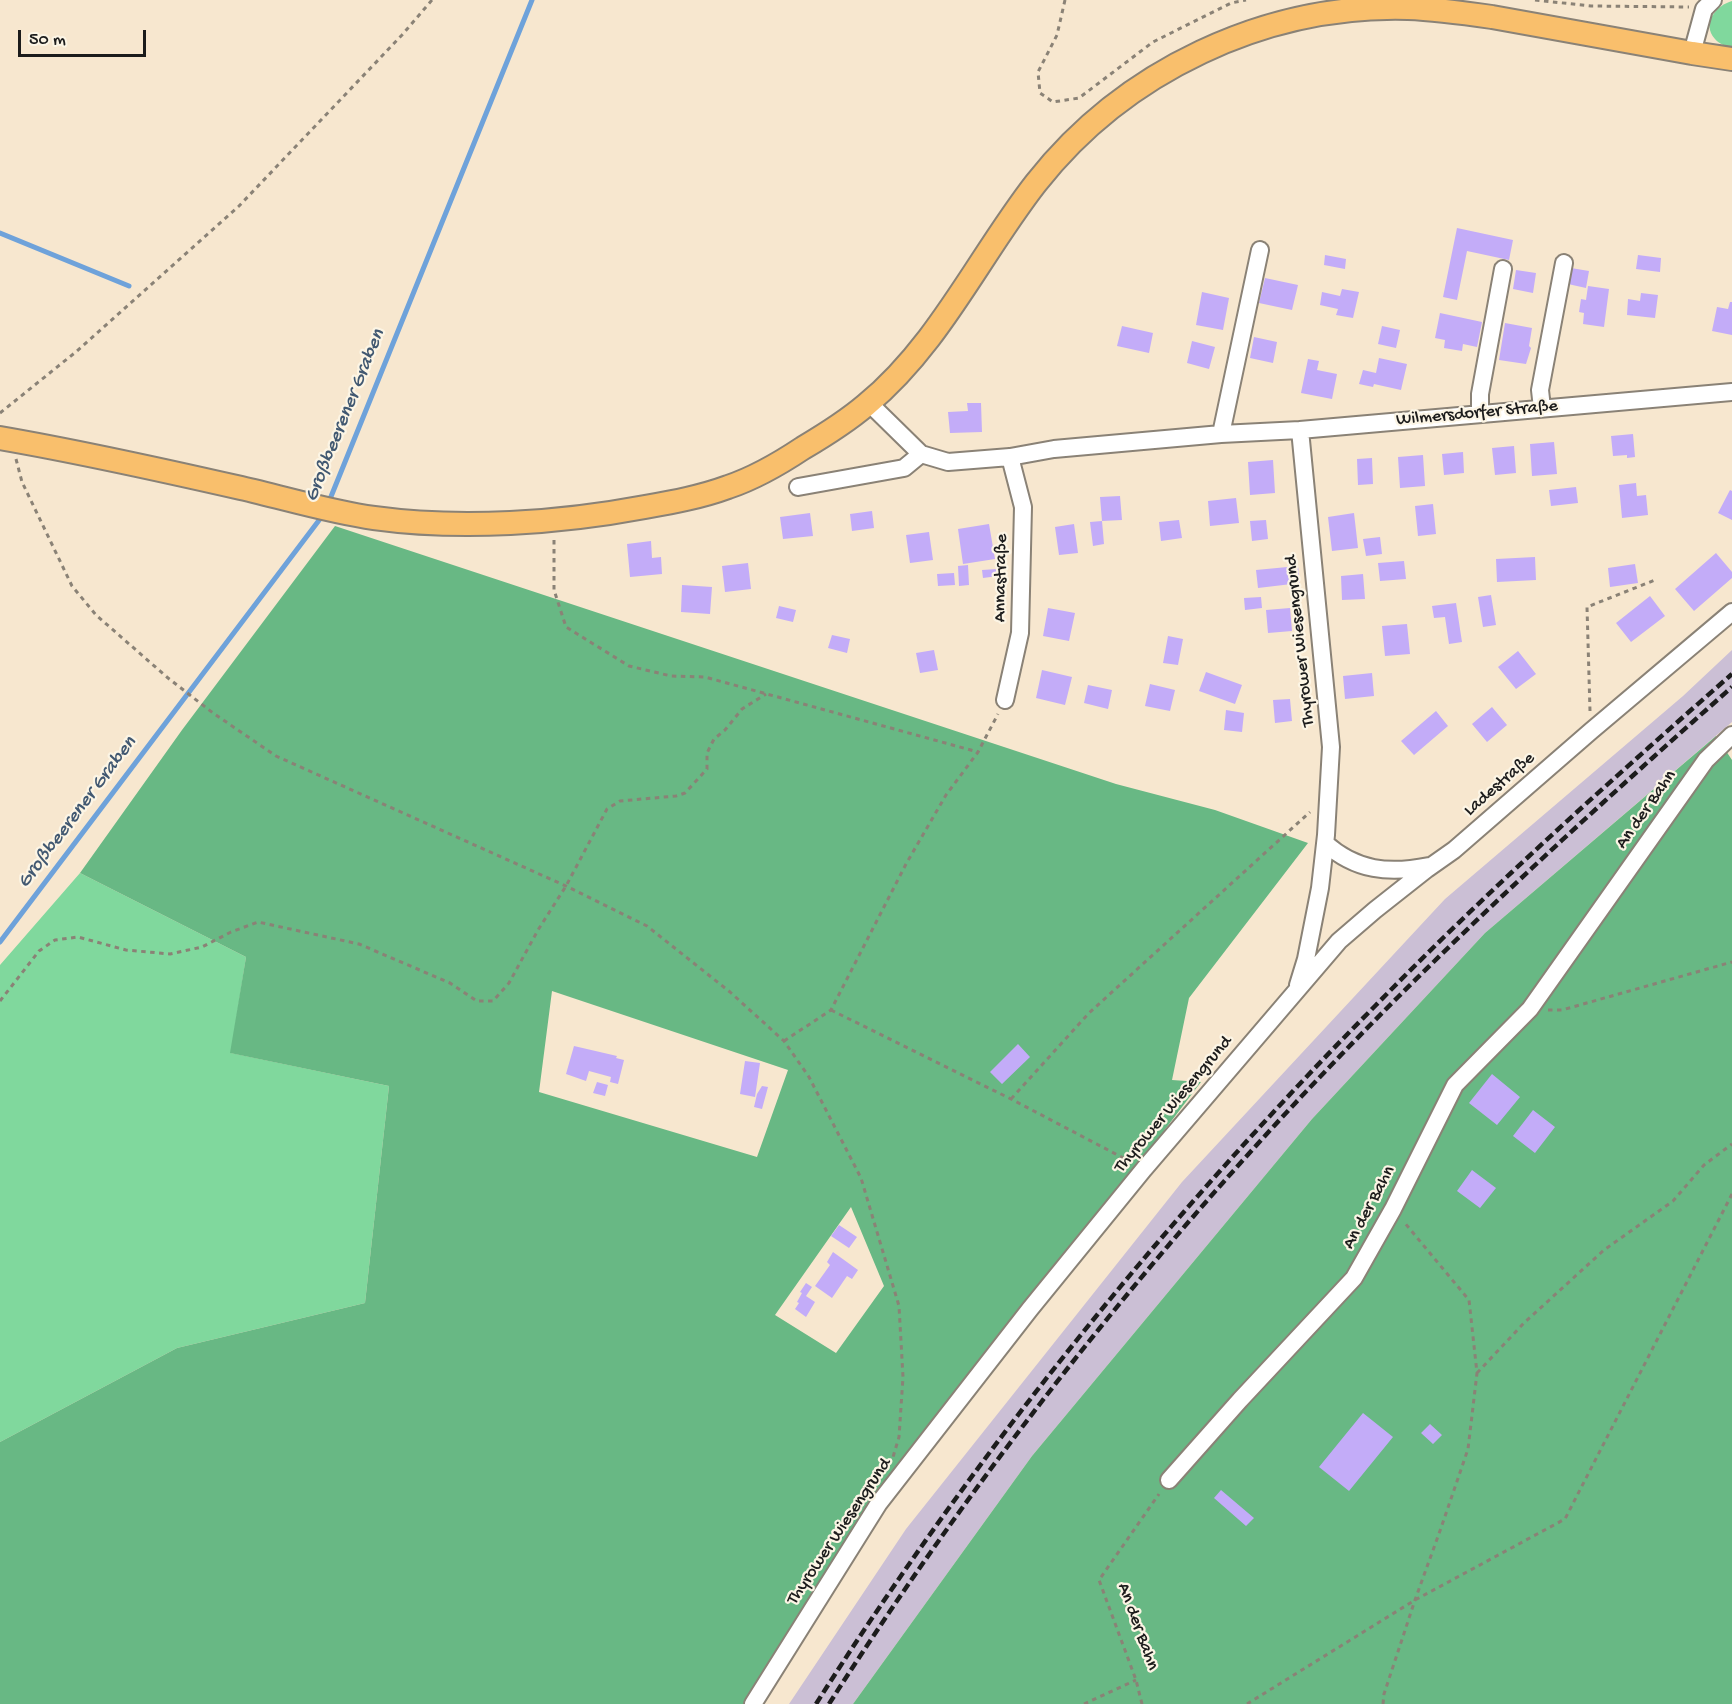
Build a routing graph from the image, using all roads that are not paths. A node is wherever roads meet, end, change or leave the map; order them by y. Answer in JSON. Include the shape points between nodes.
{"nodes":[{"id":1,"x":1708,"y":5,"type":"edge"},
{"id":2,"x":1692,"y":53,"type":"junction"},
{"id":3,"x":1732,"y":59,"type":"edge"},
{"id":4,"x":1260,"y":250,"type":"dead end"},
{"id":5,"x":1564,"y":263,"type":"dead end"},
{"id":6,"x":1503,"y":270,"type":"dead end"},
{"id":7,"x":1732,"y":392,"type":"edge"},
{"id":8,"x":869,"y":403,"type":"junction"},
{"id":9,"x":1542,"y":408,"type":"junction"},
{"id":10,"x":1480,"y":413,"type":"junction"},
{"id":11,"x":1300,"y":430,"type":"junction"},
{"id":12,"x":1221,"y":434,"type":"junction"},
{"id":13,"x":6,"y":439,"type":"edge"},
{"id":14,"x":921,"y":454,"type":"junction"},
{"id":15,"x":1010,"y":458,"type":"junction"},
{"id":16,"x":798,"y":487,"type":"dead end"},
{"id":17,"x":1732,"y":612,"type":"edge"},
{"id":18,"x":1005,"y":700,"type":"road end"},
{"id":19,"x":1732,"y":735,"type":"edge"},
{"id":20,"x":1325,"y":839,"type":"junction"},
{"id":21,"x":1432,"y":865,"type":"junction"},
{"id":22,"x":1296,"y":991,"type":"junction"},
{"id":23,"x":1169,"y":1480,"type":"road end"},
{"id":24,"x":753,"y":1704,"type":"edge"}],
"edges":[{"from":1,"to":2,"type":"street"},
{"from":2,"to":3,"type":"main road"},
{"from":2,"to":8,"type":"main road","via":[[1461,12],[1408,8],[1357,10],[1297,19],[1210,48],[1127,95],[1055,160],[1023,200],[935,331]]},
{"from":4,"to":12,"type":"street"},
{"from":5,"to":9,"type":"street","via":[[1540,390]]},
{"from":6,"to":10,"type":"street","via":[[1480,394]]},
{"from":7,"to":9,"type":"street","name":"Wilmersdorfer Straße"},
{"from":8,"to":13,"type":"main road","via":[[769,470],[729,487],[648,507],[554,520],[445,523],[358,515]]},
{"from":8,"to":14,"type":"street","name":"Wilmersdorfer Straße"},
{"from":9,"to":10,"type":"street","name":"Wilmersdorfer Straße"},
{"from":10,"to":11,"type":"street","name":"Wilmersdorfer Straße"},
{"from":11,"to":12,"type":"street","name":"Wilmersdorfer Straße"},
{"from":11,"to":20,"type":"street","name":"Thyrower Wiesengrund","via":[[1331,747]]},
{"from":12,"to":15,"type":"street","name":"Wilmersdorfer Straße","via":[[1054,449]]},
{"from":14,"to":15,"type":"street","name":"Wilmersdorfer Straße","via":[[948,462]]},
{"from":14,"to":16,"type":"street","via":[[904,468]]},
{"from":15,"to":18,"type":"street","name":"Annastraße","via":[[1023,507],[1020,633]]},
{"from":17,"to":21,"type":"street","name":"Ladestraße"},
{"from":19,"to":23,"type":"street","name":"An der Bahn","via":[[1706,760],[1530,1009],[1455,1085],[1354,1278]]},
{"from":20,"to":21,"type":"street","via":[[1331,849],[1356,864],[1385,870]]},
{"from":20,"to":22,"type":"street","name":"Thyrower Wiesengrund","via":[[1306,959]]},
{"from":21,"to":22,"type":"street","name":"Ladestraße","via":[[1339,941]]},
{"from":22,"to":24,"type":"street","name":"Thyrower Wiesengrund","via":[[1144,1169],[879,1503]]}]}
